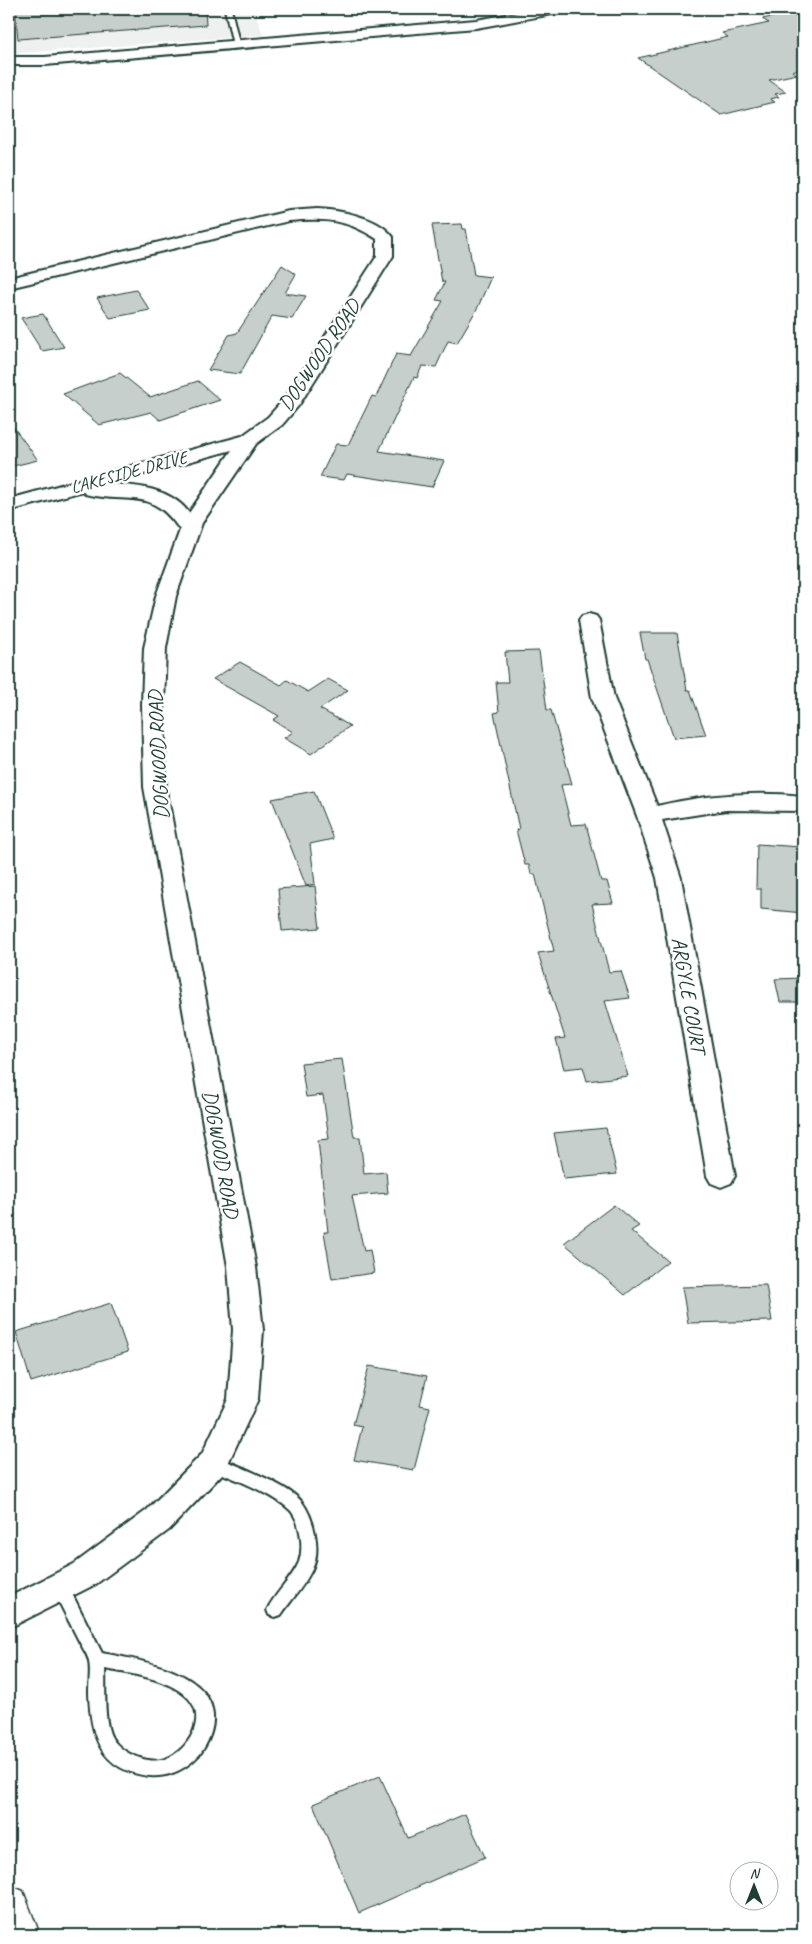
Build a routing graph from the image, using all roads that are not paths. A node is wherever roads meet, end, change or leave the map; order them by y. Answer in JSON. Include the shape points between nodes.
{"nodes":[{"id":1,"x":228,"y":9,"type":"edge"},
{"id":2,"x":558,"y":9,"type":"edge"},
{"id":3,"x":238,"y":45,"type":"junction"},
{"id":4,"x":9,"y":61,"type":"edge"},
{"id":5,"x":45,"y":61,"type":"junction"},
{"id":6,"x":9,"y":68,"type":"edge"},
{"id":7,"x":9,"y":282,"type":"edge"},
{"id":8,"x":249,"y":440,"type":"junction"},
{"id":9,"x":67,"y":489,"type":"junction"},
{"id":10,"x":9,"y":505,"type":"edge"},
{"id":11,"x":190,"y":530,"type":"junction"},
{"id":12,"x":589,"y":620,"type":"dead end"},
{"id":13,"x":803,"y":803,"type":"edge"},
{"id":14,"x":649,"y":816,"type":"junction"},
{"id":15,"x":721,"y":1176,"type":"dead end"},
{"id":16,"x":213,"y":1463,"type":"junction"},
{"id":17,"x":60,"y":1587,"type":"junction"},
{"id":18,"x":275,"y":1610,"type":"dead end"},
{"id":19,"x":9,"y":1613,"type":"edge"},
{"id":20,"x":97,"y":1660,"type":"junction"},
{"id":21,"x":9,"y":1905,"type":"edge"},
{"id":22,"x":20,"y":1935,"type":"edge"}],
"edges":[{"from":1,"to":3,"type":"lane"},
{"from":2,"to":3,"type":"street","via":[[512,20]]},
{"from":3,"to":5,"type":"street"},
{"from":4,"to":5,"type":"street"},
{"from":5,"to":6,"type":"street"},
{"from":7,"to":8,"type":"street","name":"DOGWOOD ROAD","via":[[289,216],[333,215],[364,222],[385,237],[386,256],[292,401],[275,421]]},
{"from":8,"to":9,"type":"street","name":"LAKESIDE DRIVE"},
{"from":8,"to":11,"type":"street","name":"DOGWOOD ROAD"},
{"from":9,"to":10,"type":"street","name":"LAKESIDE DRIVE"},
{"from":9,"to":11,"type":"street","via":[[121,490],[153,498],[173,507]]},
{"from":11,"to":16,"type":"street","name":"DOGWOOD ROAD","via":[[166,596],[155,648],[153,718],[156,788],[242,1267],[248,1330],[243,1399]]},
{"from":12,"to":14,"type":"street","name":"ARGYLE COURT","via":[[603,698]]},
{"from":13,"to":14,"type":"street","via":[[755,799],[714,802]]},
{"from":14,"to":15,"type":"street","name":"ARGYLE COURT","via":[[669,878]]},
{"from":16,"to":17,"type":"street","name":"DOGWOOD ROAD","via":[[158,1520],[85,1574]]},
{"from":16,"to":18,"type":"lane","via":[[266,1486],[296,1506],[304,1523],[310,1545],[306,1565]]},
{"from":17,"to":19,"type":"street","name":"DOGWOOD ROAD"},
{"from":17,"to":20,"type":"lane"},
{"from":20,"to":20,"type":"lane","via":[[150,1672],[180,1683],[196,1694],[203,1710],[204,1728],[192,1752],[171,1766],[149,1767],[124,1761],[106,1742],[100,1720]]},
{"from":21,"to":22,"type":"main road"}]}
